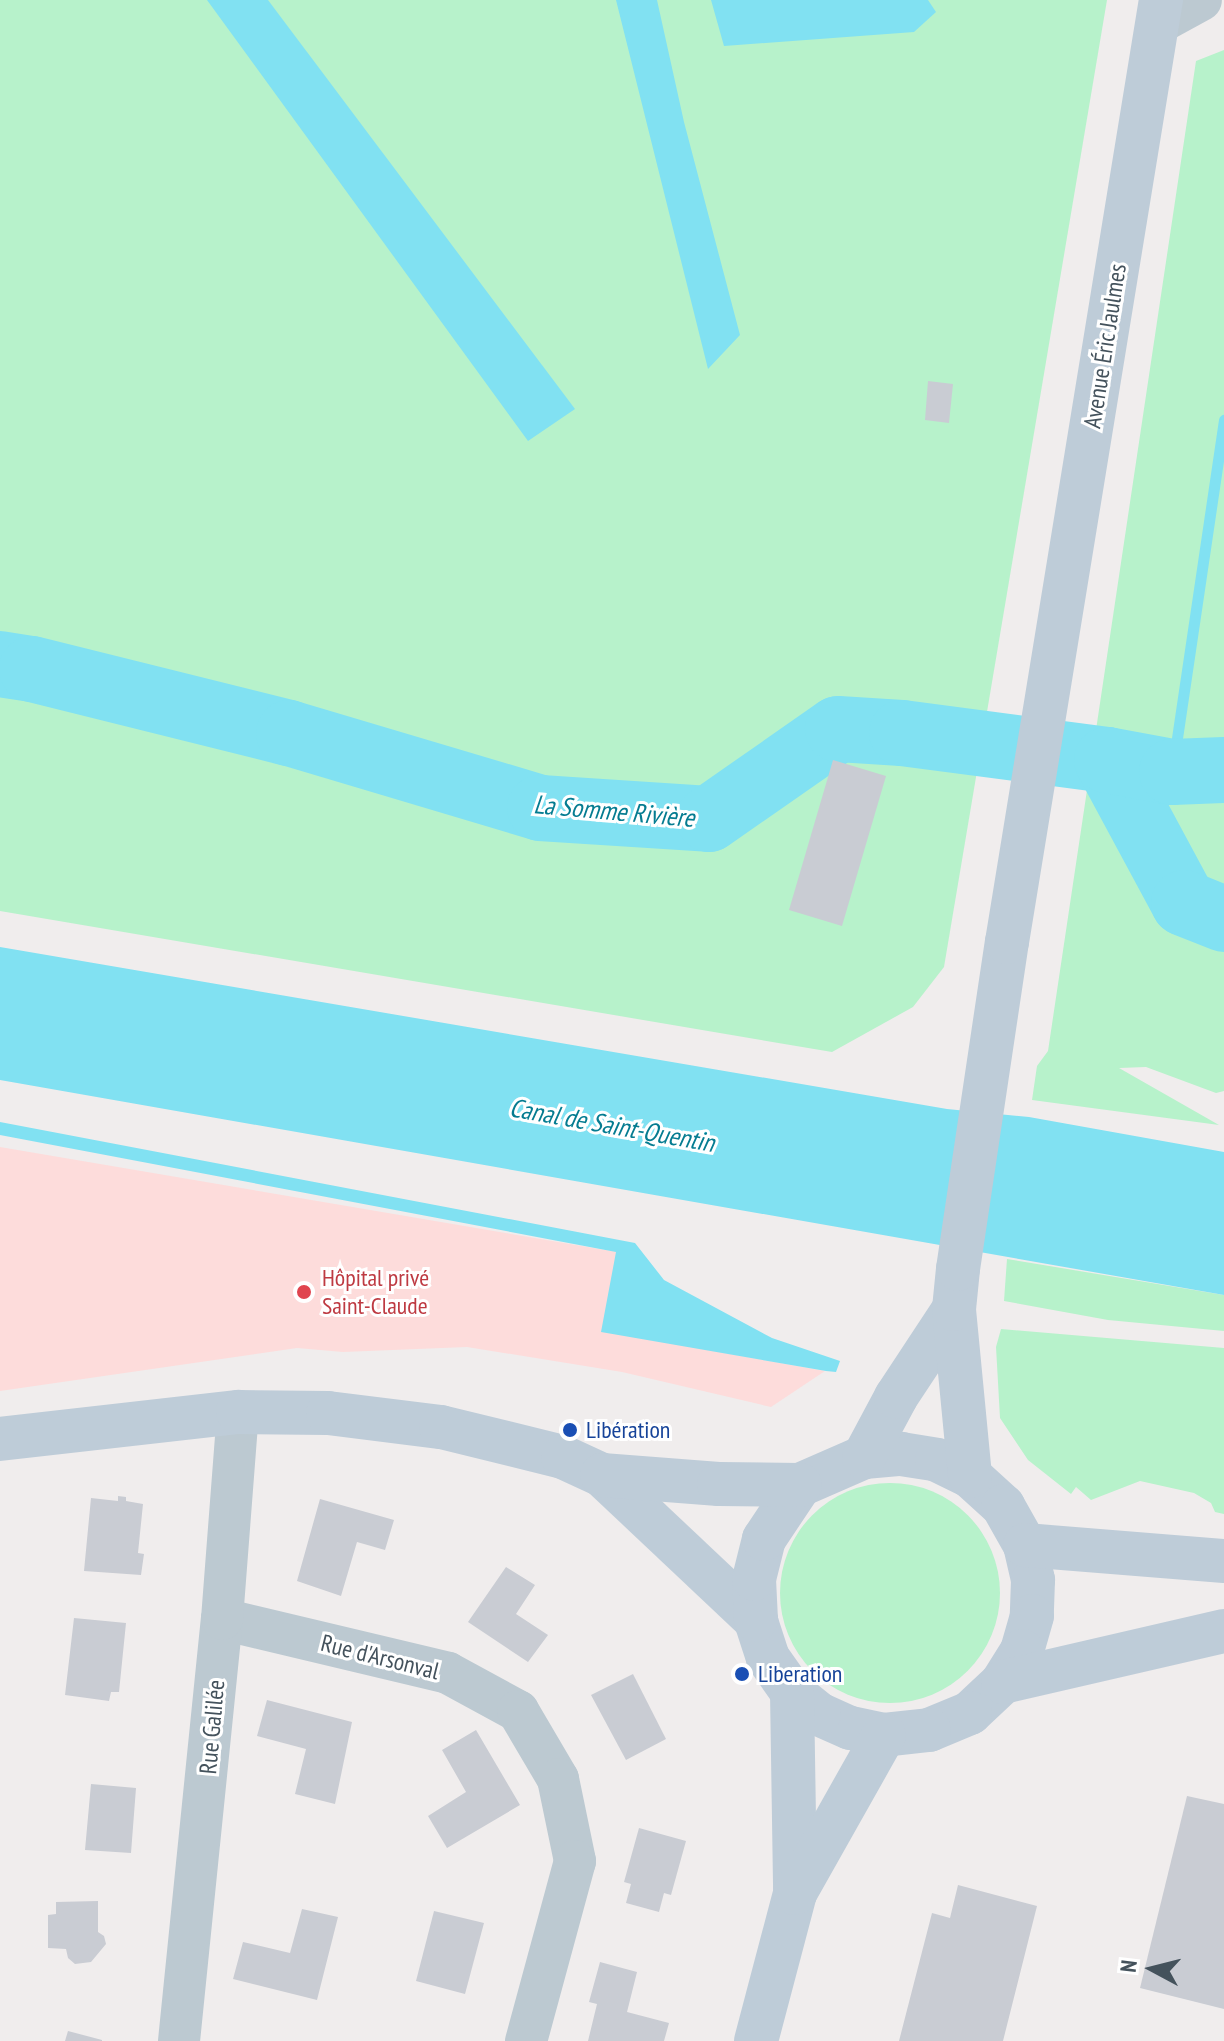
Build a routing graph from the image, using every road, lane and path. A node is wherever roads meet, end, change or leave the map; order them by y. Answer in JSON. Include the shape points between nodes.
{"nodes":[{"id":1,"x":1201,"y":0,"type":"edge"},
{"id":2,"x":1159,"y":12,"type":"edge"},
{"id":3,"x":956,"y":1289,"type":"junction"},
{"id":4,"x":238,"y":1412,"type":"junction"},
{"id":5,"x":0,"y":1439,"type":"edge"},
{"id":6,"x":864,"y":1457,"type":"junction"},
{"id":7,"x":602,"y":1475,"type":"junction"},
{"id":8,"x":970,"y":1476,"type":"junction"},
{"id":9,"x":800,"y":1485,"type":"junction"},
{"id":10,"x":1025,"y":1545,"type":"junction"},
{"id":11,"x":1224,"y":1561,"type":"edge"},
{"id":12,"x":222,"y":1619,"type":"junction"},
{"id":13,"x":756,"y":1620,"type":"junction"},
{"id":14,"x":1222,"y":1632,"type":"edge"},
{"id":15,"x":1003,"y":1682,"type":"junction"},
{"id":16,"x":792,"y":1692,"type":"junction"},
{"id":17,"x":884,"y":1735,"type":"junction"},
{"id":18,"x":795,"y":1893,"type":"junction"},
{"id":19,"x":179,"y":2041,"type":"edge"},
{"id":20,"x":526,"y":2041,"type":"edge"},
{"id":21,"x":756,"y":2041,"type":"edge"}],
"edges":[{"from":1,"to":2,"type":"street"},
{"from":2,"to":3,"type":"main road","name":"Avenue Éric Jaulmes"},
{"from":3,"to":6,"type":"main road"},
{"from":3,"to":8,"type":"main road"},
{"from":4,"to":5,"type":"main road"},
{"from":4,"to":7,"type":"main road","via":[[328,1413],[441,1427],[563,1457]]},
{"from":4,"to":12,"type":"street","name":"Rue Galilée"},
{"from":6,"to":8,"type":"main road","via":[[901,1454],[937,1460]]},
{"from":6,"to":9,"type":"main road"},
{"from":7,"to":9,"type":"main road"},
{"from":7,"to":13,"type":"main road"},
{"from":8,"to":10,"type":"main road","via":[[1003,1506]]},
{"from":9,"to":13,"type":"main road","via":[[764,1539],[754,1579]]},
{"from":10,"to":11,"type":"main road"},
{"from":10,"to":15,"type":"main road","via":[[1033,1580],[1032,1616],[1022,1651]]},
{"from":12,"to":19,"type":"street","name":"Rue Galilée"},
{"from":12,"to":20,"type":"street","name":"Rue d'Arsonval","via":[[448,1673],[518,1711],[558,1779],[575,1861]]},
{"from":13,"to":16,"type":"main road","via":[[768,1658]]},
{"from":14,"to":15,"type":"main road"},
{"from":15,"to":17,"type":"main road","via":[[970,1713],[929,1730]]},
{"from":16,"to":17,"type":"main road","via":[[840,1724]]},
{"from":16,"to":18,"type":"main road"},
{"from":17,"to":18,"type":"main road"},
{"from":18,"to":21,"type":"main road"}]}
